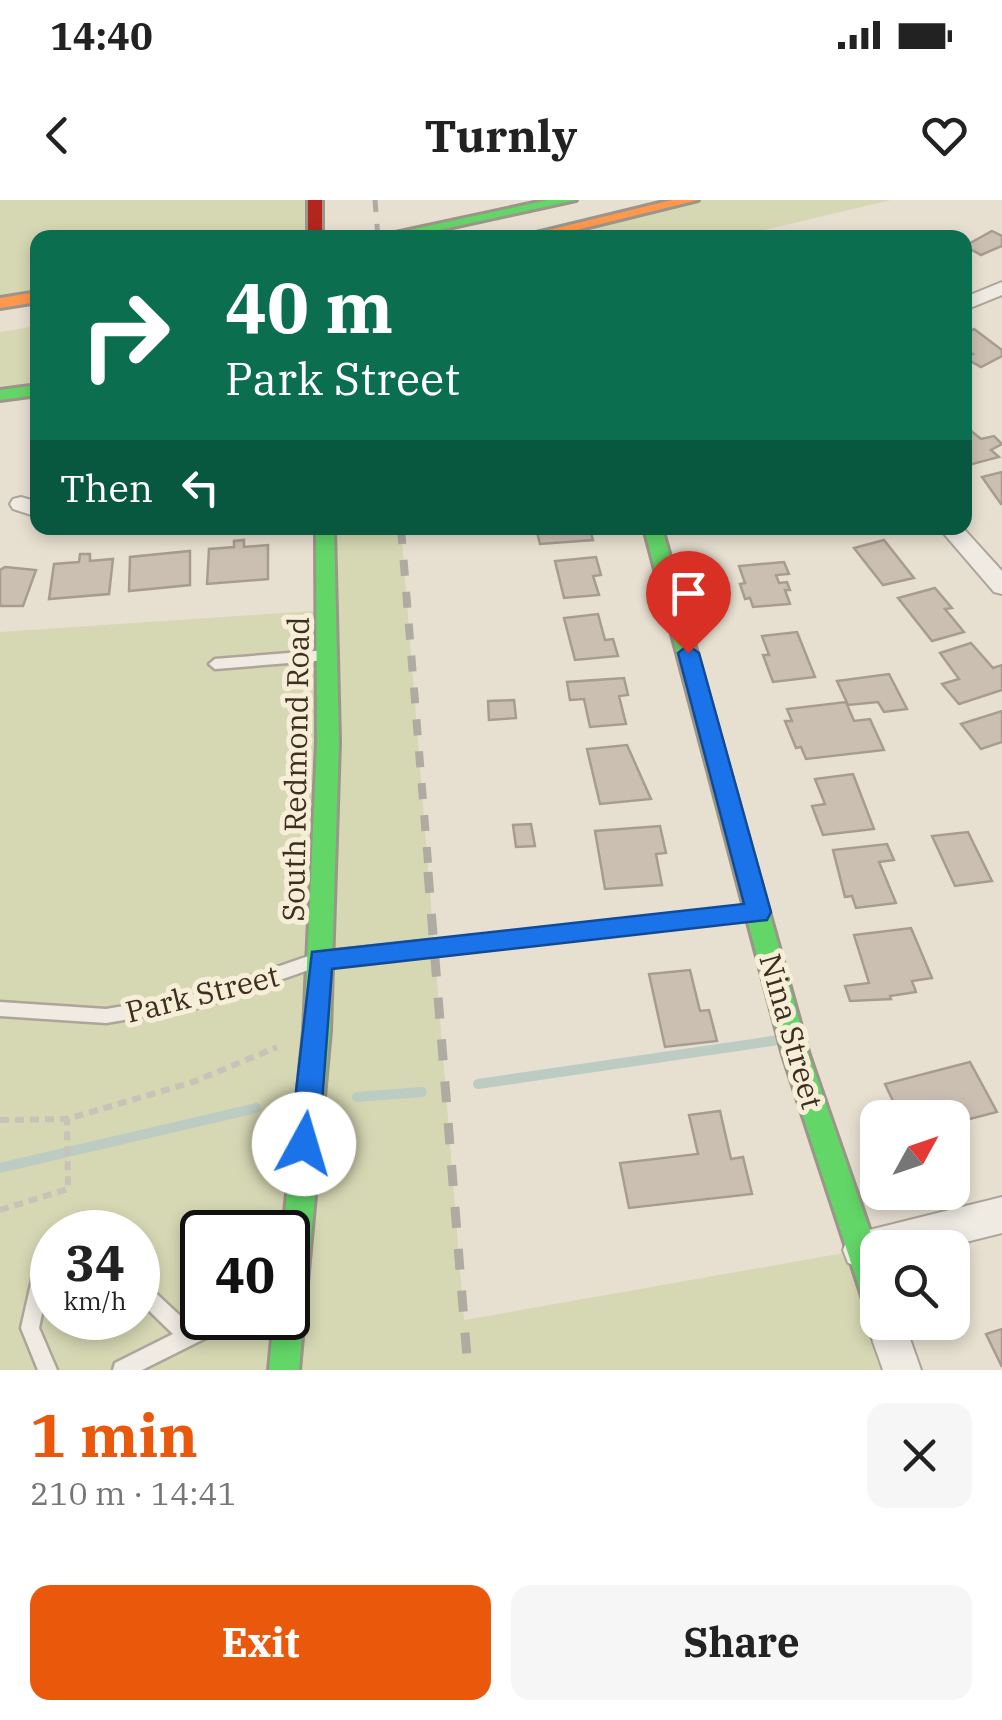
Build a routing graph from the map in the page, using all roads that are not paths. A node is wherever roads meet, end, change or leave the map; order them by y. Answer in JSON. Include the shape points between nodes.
{"nodes":[{"id":1,"x":315,"y":200,"type":"edge"},
{"id":2,"x":569,"y":200,"type":"edge"},
{"id":3,"x":691,"y":200,"type":"edge"},
{"id":4,"x":315,"y":230,"type":"edge"},
{"id":5,"x":420,"y":230,"type":"edge"},
{"id":6,"x":557,"y":230,"type":"edge"},
{"id":7,"x":997,"y":296,"type":"edge"},
{"id":8,"x":30,"y":298,"type":"edge"},
{"id":9,"x":972,"y":302,"type":"edge"},
{"id":10,"x":0,"y":303,"type":"edge"},
{"id":11,"x":30,"y":391,"type":"edge"},
{"id":12,"x":0,"y":395,"type":"edge"},
{"id":13,"x":325,"y":535,"type":"edge"},
{"id":14,"x":655,"y":535,"type":"edge"},
{"id":15,"x":956,"y":535,"type":"edge"},
{"id":16,"x":1002,"y":586,"type":"edge"},
{"id":17,"x":328,"y":655,"type":"junction"},
{"id":18,"x":214,"y":664,"type":"dead end"},
{"id":19,"x":759,"y":912,"type":"junction"},
{"id":20,"x":320,"y":960,"type":"junction"},
{"id":21,"x":0,"y":1009,"type":"edge"},
{"id":22,"x":298,"y":1210,"type":"edge"},
{"id":23,"x":1002,"y":1214,"type":"edge"},
{"id":24,"x":939,"y":1230,"type":"edge"},
{"id":25,"x":860,"y":1250,"type":"edge"},
{"id":26,"x":160,"y":1309,"type":"edge"},
{"id":27,"x":180,"y":1328,"type":"edge"},
{"id":28,"x":35,"y":1340,"type":"edge"},
{"id":29,"x":180,"y":1340,"type":"edge"},
{"id":30,"x":286,"y":1340,"type":"edge"},
{"id":31,"x":892,"y":1340,"type":"edge"},
{"id":32,"x":48,"y":1370,"type":"edge"},
{"id":33,"x":122,"y":1370,"type":"edge"},
{"id":34,"x":284,"y":1370,"type":"edge"},
{"id":35,"x":902,"y":1370,"type":"edge"}],
"edges":[{"from":1,"to":4,"type":"main road"},
{"from":2,"to":5,"type":"main road"},
{"from":3,"to":6,"type":"main road"},
{"from":7,"to":9,"type":"street"},
{"from":8,"to":10,"type":"main road"},
{"from":11,"to":12,"type":"main road"},
{"from":13,"to":17,"type":"main road","name":"South Redmond Road"},
{"from":14,"to":19,"type":"main road","name":"Nina Street"},
{"from":15,"to":16,"type":"street"},
{"from":17,"to":18,"type":"lane"},
{"from":17,"to":20,"type":"main road","name":"South Redmond Road"},
{"from":19,"to":20,"type":"lane","name":"Park Street"},
{"from":19,"to":25,"type":"main road","name":"Nina Street","via":[[796,1055]]},
{"from":20,"to":21,"type":"lane","name":"Park Street","via":[[202,1000],[106,1016]]},
{"from":20,"to":22,"type":"main road","name":"South Redmond Road"},
{"from":23,"to":24,"type":"street"},
{"from":26,"to":27,"type":"lane"},
{"from":28,"to":32,"type":"lane"},
{"from":29,"to":33,"type":"lane"},
{"from":30,"to":34,"type":"main road","name":"South Redmond Road"},
{"from":31,"to":35,"type":"street"}]}
